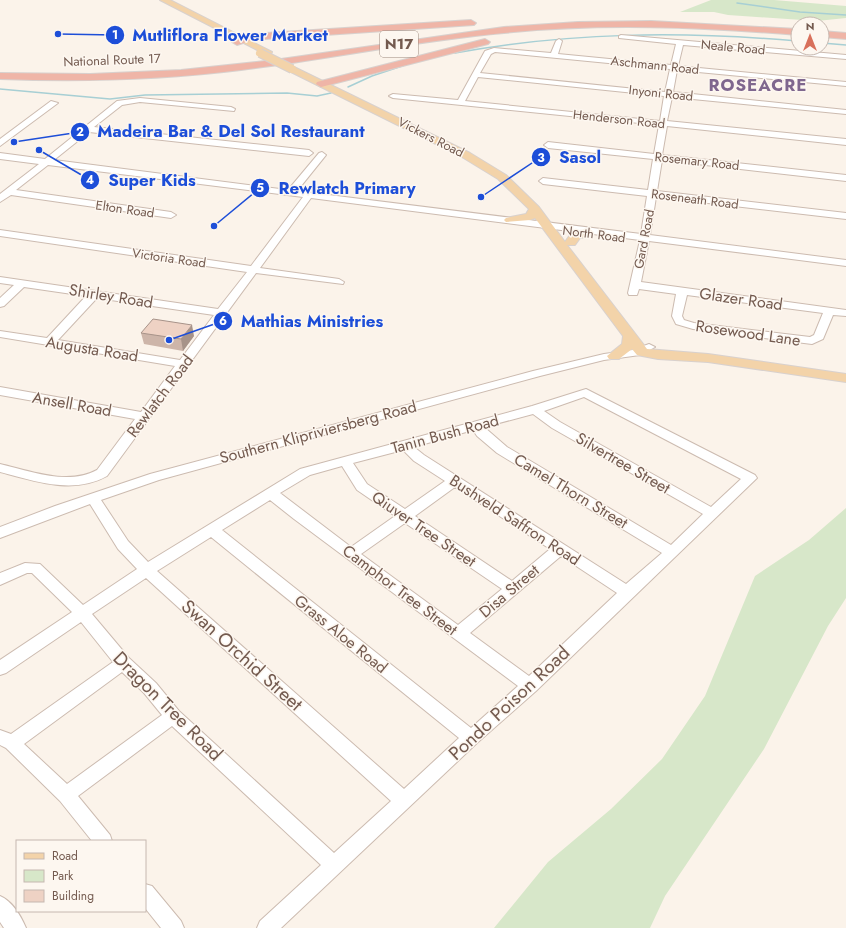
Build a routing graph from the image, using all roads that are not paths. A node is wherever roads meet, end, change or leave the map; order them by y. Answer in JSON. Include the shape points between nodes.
{"nodes":[{"id":1,"x":156,"y":0,"type":"edge"},
{"id":2,"x":164,"y":0,"type":"edge"},
{"id":3,"x":696,"y":22,"type":"junction"},
{"id":4,"x":661,"y":24,"type":"junction"},
{"id":5,"x":790,"y":30,"type":"edge"},
{"id":6,"x":227,"y":31,"type":"junction"},
{"id":7,"x":790,"y":31,"type":"edge"},
{"id":8,"x":830,"y":34,"type":"edge"},
{"id":9,"x":846,"y":35,"type":"edge"},
{"id":10,"x":257,"y":37,"type":"junction"},
{"id":11,"x":621,"y":38,"type":"dead end"},
{"id":12,"x":240,"y":40,"type":"junction"},
{"id":13,"x":559,"y":41,"type":"dead end"},
{"id":14,"x":680,"y":42,"type":"junction"},
{"id":15,"x":554,"y":55,"type":"junction"},
{"id":16,"x":846,"y":57,"type":"edge"},
{"id":17,"x":674,"y":67,"type":"junction"},
{"id":18,"x":0,"y":73,"type":"edge"},
{"id":19,"x":476,"y":75,"type":"junction"},
{"id":20,"x":0,"y":76,"type":"edge"},
{"id":21,"x":325,"y":83,"type":"junction"},
{"id":22,"x":846,"y":84,"type":"edge"},
{"id":23,"x":669,"y":94,"type":"junction"},
{"id":24,"x":393,"y":96,"type":"dead end"},
{"id":25,"x":54,"y":103,"type":"dead end"},
{"id":26,"x":460,"y":103,"type":"junction"},
{"id":27,"x":231,"y":109,"type":"dead end"},
{"id":28,"x":846,"y":112,"type":"edge"},
{"id":29,"x":665,"y":124,"type":"junction"},
{"id":30,"x":86,"y":129,"type":"junction"},
{"id":31,"x":846,"y":142,"type":"edge"},
{"id":32,"x":0,"y":143,"type":"edge"},
{"id":33,"x":548,"y":145,"type":"dead end"},
{"id":34,"x":309,"y":153,"type":"dead end"},
{"id":35,"x":322,"y":155,"type":"dead end"},
{"id":36,"x":0,"y":156,"type":"edge"},
{"id":37,"x":659,"y":157,"type":"junction"},
{"id":38,"x":46,"y":162,"type":"junction"},
{"id":39,"x":846,"y":178,"type":"edge"},
{"id":40,"x":543,"y":181,"type":"dead end"},
{"id":41,"x":9,"y":192,"type":"junction"},
{"id":42,"x":291,"y":192,"type":"junction"},
{"id":43,"x":653,"y":194,"type":"junction"},
{"id":44,"x":309,"y":195,"type":"junction"},
{"id":45,"x":0,"y":199,"type":"edge"},
{"id":46,"x":535,"y":209,"type":"junction"},
{"id":47,"x":423,"y":210,"type":"junction"},
{"id":48,"x":170,"y":215,"type":"dead end"},
{"id":49,"x":846,"y":216,"type":"edge"},
{"id":50,"x":510,"y":220,"type":"junction"},
{"id":51,"x":554,"y":227,"type":"junction"},
{"id":52,"x":587,"y":233,"type":"junction"},
{"id":53,"x":0,"y":234,"type":"edge"},
{"id":54,"x":644,"y":238,"type":"junction"},
{"id":55,"x":571,"y":242,"type":"junction"},
{"id":56,"x":846,"y":263,"type":"edge"},
{"id":57,"x":253,"y":270,"type":"junction"},
{"id":58,"x":0,"y":280,"type":"edge"},
{"id":59,"x":339,"y":282,"type":"dead end"},
{"id":60,"x":22,"y":283,"type":"junction"},
{"id":61,"x":634,"y":289,"type":"joint"},
{"id":62,"x":682,"y":291,"type":"junction"},
{"id":63,"x":94,"y":294,"type":"junction"},
{"id":64,"x":0,"y":304,"type":"edge"},
{"id":65,"x":829,"y":312,"type":"junction"},
{"id":66,"x":221,"y":313,"type":"junction"},
{"id":67,"x":846,"y":313,"type":"edge"},
{"id":68,"x":0,"y":334,"type":"edge"},
{"id":69,"x":629,"y":337,"type":"junction"},
{"id":70,"x":50,"y":343,"type":"junction"},
{"id":71,"x":646,"y":349,"type":"junction"},
{"id":72,"x":614,"y":356,"type":"junction"},
{"id":73,"x":183,"y":364,"type":"junction"},
{"id":74,"x":846,"y":374,"type":"edge"},
{"id":75,"x":846,"y":378,"type":"edge"},
{"id":76,"x":0,"y":392,"type":"edge"},
{"id":77,"x":536,"y":409,"type":"junction"},
{"id":78,"x":144,"y":417,"type":"junction"},
{"id":79,"x":476,"y":425,"type":"junction"},
{"id":80,"x":406,"y":444,"type":"junction"},
{"id":81,"x":345,"y":461,"type":"junction"},
{"id":82,"x":0,"y":468,"type":"edge"},
{"id":83,"x":750,"y":478,"type":"joint"},
{"id":84,"x":454,"y":481,"type":"junction"},
{"id":85,"x":272,"y":493,"type":"junction"},
{"id":86,"x":93,"y":498,"type":"junction"},
{"id":87,"x":712,"y":513,"type":"junction"},
{"id":88,"x":405,"y":516,"type":"junction"},
{"id":89,"x":212,"y":530,"type":"junction"},
{"id":90,"x":0,"y":533,"type":"edge"},
{"id":91,"x":560,"y":549,"type":"junction"},
{"id":92,"x":672,"y":552,"type":"junction"},
{"id":93,"x":351,"y":554,"type":"junction"},
{"id":94,"x":146,"y":570,"type":"junction"},
{"id":95,"x":0,"y":579,"type":"edge"},
{"id":96,"x":512,"y":588,"type":"junction"},
{"id":97,"x":627,"y":592,"type":"junction"},
{"id":98,"x":82,"y":613,"type":"junction"},
{"id":99,"x":458,"y":633,"type":"junction"},
{"id":100,"x":123,"y":663,"type":"junction"},
{"id":101,"x":0,"y":667,"type":"edge"},
{"id":102,"x":530,"y":686,"type":"junction"},
{"id":103,"x":173,"y":716,"type":"junction"},
{"id":104,"x":471,"y":738,"type":"junction"},
{"id":105,"x":6,"y":740,"type":"edge"},
{"id":106,"x":66,"y":795,"type":"junction"},
{"id":107,"x":404,"y":802,"type":"junction"},
{"id":108,"x":102,"y":840,"type":"edge"},
{"id":109,"x":334,"y":865,"type":"junction"},
{"id":110,"x":146,"y":893,"type":"edge"},
{"id":111,"x":0,"y":906,"type":"edge"},
{"id":112,"x":16,"y":928,"type":"edge"},
{"id":113,"x":174,"y":928,"type":"edge"},
{"id":114,"x":267,"y":928,"type":"edge"}],
"edges":[{"from":1,"to":12,"type":"main road","name":"Vickers Road"},
{"from":2,"to":6,"type":"main road","name":"Vickers Road"},
{"from":3,"to":5,"type":"highway","name":"National Route 17","number":"N17"},
{"from":3,"to":10,"type":"highway","via":[[633,19],[483,22]]},
{"from":3,"to":18,"type":"highway","name":"National Route 17","number":"N17","via":[[599,21],[506,26],[261,62],[181,70],[82,74]]},
{"from":4,"to":7,"type":"highway","number":"N17"},
{"from":4,"to":20,"type":"highway","number":"N17","via":[[574,25],[503,30],[263,65],[172,74],[87,78]]},
{"from":4,"to":21,"type":"highway","via":[[576,28],[514,36]]},
{"from":6,"to":10,"type":"highway"},
{"from":6,"to":12,"type":"main road","name":"Vickers Road"},
{"from":8,"to":9,"type":"highway"},
{"from":10,"to":12,"type":"highway"},
{"from":11,"to":14,"type":"street","name":"Neale Road"},
{"from":12,"to":21,"type":"main road","name":"Vickers Road","bridge":true},
{"from":13,"to":15,"type":"street"},
{"from":14,"to":16,"type":"street","name":"Neale Road"},
{"from":14,"to":17,"type":"street","name":"Gard Road"},
{"from":15,"to":17,"type":"street","name":"Aschmann Road"},
{"from":15,"to":19,"type":"street","name":"Aschmann Road","via":[[492,50]]},
{"from":17,"to":22,"type":"street","name":"Aschmann Road"},
{"from":17,"to":23,"type":"street","name":"Gard Road"},
{"from":19,"to":23,"type":"street","name":"Inyoni Road"},
{"from":19,"to":26,"type":"street"},
{"from":21,"to":46,"type":"main road","name":"Vickers Road","via":[[479,162],[502,176]]},
{"from":21,"to":51,"type":"main road","name":"Vickers Road","via":[[416,123],[497,166],[530,193]]},
{"from":23,"to":28,"type":"street","name":"Inyoni Road"},
{"from":23,"to":29,"type":"street","name":"Gard Road"},
{"from":24,"to":26,"type":"street","name":"Henderson Road"},
{"from":25,"to":32,"type":"street"},
{"from":26,"to":29,"type":"street","name":"Henderson Road"},
{"from":27,"to":30,"type":"street","via":[[140,100],[118,104]]},
{"from":29,"to":31,"type":"street","name":"Henderson Road"},
{"from":29,"to":37,"type":"street","name":"Gard Road"},
{"from":30,"to":34,"type":"street"},
{"from":30,"to":38,"type":"street"},
{"from":33,"to":37,"type":"street","name":"Rosemary Road"},
{"from":35,"to":42,"type":"street"},
{"from":36,"to":38,"type":"street","name":"North Road"},
{"from":37,"to":39,"type":"street","name":"Rosemary Road"},
{"from":37,"to":43,"type":"street","name":"Gard Road"},
{"from":38,"to":41,"type":"street"},
{"from":38,"to":42,"type":"street","name":"North Road"},
{"from":40,"to":43,"type":"street","name":"Roseneath Road"},
{"from":41,"to":45,"type":"street"},
{"from":41,"to":48,"type":"street","name":"Elton Road"},
{"from":42,"to":44,"type":"street","name":"North Road"},
{"from":43,"to":49,"type":"street","name":"Roseneath Road"},
{"from":43,"to":54,"type":"street","name":"Gard Road"},
{"from":44,"to":47,"type":"street","name":"North Road"},
{"from":44,"to":57,"type":"street","name":"Rewlatch Road"},
{"from":46,"to":50,"type":"main road","via":[[530,217]]},
{"from":46,"to":51,"type":"main road","name":"Vickers Road"},
{"from":47,"to":50,"type":"street","name":"North Road"},
{"from":47,"to":51,"type":"street","name":"North Road"},
{"from":50,"to":51,"type":"street","name":"North Road"},
{"from":51,"to":52,"type":"street","name":"North Road"},
{"from":51,"to":54,"type":"street","name":"North Road"},
{"from":51,"to":55,"type":"main road","name":"Vickers Road"},
{"from":51,"to":69,"type":"main road","name":"Vickers Road"},
{"from":52,"to":54,"type":"street","name":"North Road"},
{"from":52,"to":55,"type":"main road","via":[[576,235]]},
{"from":53,"to":57,"type":"street","name":"Victoria Road"},
{"from":54,"to":56,"type":"street","name":"North Road"},
{"from":54,"to":61,"type":"street","name":"Gard Road"},
{"from":55,"to":71,"type":"main road","name":"Vickers Road"},
{"from":57,"to":59,"type":"street","name":"Victoria Road"},
{"from":57,"to":66,"type":"street","name":"Rewlatch Road"},
{"from":58,"to":60,"type":"street","name":"Shirley Road"},
{"from":60,"to":63,"type":"street","name":"Shirley Road"},
{"from":60,"to":64,"type":"street"},
{"from":61,"to":62,"type":"street","name":"Glazer Road"},
{"from":62,"to":65,"type":"street","name":"Glazer Road"},
{"from":62,"to":65,"type":"street","name":"Rosewood Lane","via":[[679,320],[689,325],[722,330],[812,341],[819,337]]},
{"from":63,"to":66,"type":"street","name":"Shirley Road"},
{"from":63,"to":70,"type":"street"},
{"from":65,"to":67,"type":"street","name":"Glazer Road"},
{"from":66,"to":73,"type":"street","name":"Rewlatch Road"},
{"from":68,"to":70,"type":"street","name":"Augusta Road"},
{"from":69,"to":71,"type":"main road","name":"Vickers Road"},
{"from":69,"to":72,"type":"main road","via":[[626,349]]},
{"from":70,"to":73,"type":"street","name":"Augusta Road"},
{"from":71,"to":72,"type":"street","name":"Southern Klipriviersberg Road"},
{"from":71,"to":74,"type":"main road","name":"Southern Klipriviersberg Road","via":[[713,355]]},
{"from":71,"to":75,"type":"main road","name":"Southern Klipriviersberg Road","via":[[654,354],[708,358]]},
{"from":72,"to":86,"type":"street","name":"Southern Klipriviersberg Road","via":[[403,408],[155,477]]},
{"from":73,"to":78,"type":"street","name":"Rewlatch Road"},
{"from":76,"to":78,"type":"street","name":"Ansell Road"},
{"from":77,"to":79,"type":"street","name":"Tanin Bush Road"},
{"from":77,"to":83,"type":"street","name":"Tanin Bush Road","via":[[586,393]]},
{"from":77,"to":87,"type":"street","name":"Silvertree Street","via":[[556,425]]},
{"from":78,"to":82,"type":"street","name":"Rewlatch Road","via":[[102,473],[94,478],[81,482],[67,481]]},
{"from":79,"to":80,"type":"street","name":"Tanin Bush Road"},
{"from":79,"to":92,"type":"street","name":"Camel Thorn Street","via":[[481,434],[502,450]]},
{"from":80,"to":81,"type":"street","name":"Tanin Bush Road"},
{"from":80,"to":84,"type":"street","name":"Bushveld Saffron Road","via":[[419,458]]},
{"from":81,"to":85,"type":"street","name":"Tanin Bush Road","via":[[305,472]]},
{"from":81,"to":88,"type":"street","name":"Qiuver Tree Street","via":[[362,487]]},
{"from":83,"to":87,"type":"street","name":"Pondo Poison Road"},
{"from":84,"to":88,"type":"street"},
{"from":84,"to":91,"type":"street","name":"Bushveld Saffron Road"},
{"from":85,"to":89,"type":"street","name":"Tanin Bush Road"},
{"from":85,"to":93,"type":"street","name":"Camphor Tree Street"},
{"from":86,"to":90,"type":"street","name":"Southern Klipriviersberg Road"},
{"from":86,"to":94,"type":"street","name":"Swan Orchid Street","via":[[123,545]]},
{"from":87,"to":92,"type":"street","name":"Pondo Poison Road"},
{"from":88,"to":93,"type":"street"},
{"from":88,"to":96,"type":"street","name":"Qiuver Tree Street"},
{"from":89,"to":94,"type":"street","name":"Tanin Bush Road"},
{"from":89,"to":104,"type":"street","name":"Grass Aloe Road"},
{"from":91,"to":96,"type":"street","name":"Disa Street"},
{"from":91,"to":97,"type":"street","name":"Bushveld Saffron Road"},
{"from":92,"to":97,"type":"street","name":"Pondo Poison Road"},
{"from":93,"to":99,"type":"street","name":"Camphor Tree Street"},
{"from":94,"to":98,"type":"street","name":"Tanin Bush Road"},
{"from":94,"to":107,"type":"street","name":"Swan Orchid Street"},
{"from":95,"to":98,"type":"street","name":"Dragon Tree Road","via":[[25,568],[35,568]]},
{"from":96,"to":99,"type":"street","name":"Disa Street"},
{"from":97,"to":102,"type":"street","name":"Pondo Poison Road"},
{"from":98,"to":100,"type":"street","name":"Dragon Tree Road"},
{"from":98,"to":101,"type":"street","name":"Tanin Bush Road"},
{"from":99,"to":102,"type":"street","name":"Camphor Tree Street"},
{"from":100,"to":103,"type":"street","name":"Dragon Tree Road","via":[[150,688]]},
{"from":100,"to":105,"type":"street"},
{"from":102,"to":104,"type":"street","name":"Pondo Poison Road"},
{"from":103,"to":106,"type":"street"},
{"from":103,"to":109,"type":"street","name":"Dragon Tree Road"},
{"from":104,"to":107,"type":"street","name":"Pondo Poison Road"},
{"from":105,"to":106,"type":"street"},
{"from":106,"to":108,"type":"street"},
{"from":107,"to":109,"type":"street","name":"Pondo Poison Road"},
{"from":109,"to":114,"type":"street","name":"Pondo Poison Road"},
{"from":110,"to":113,"type":"street"},
{"from":111,"to":112,"type":"street"}]}
